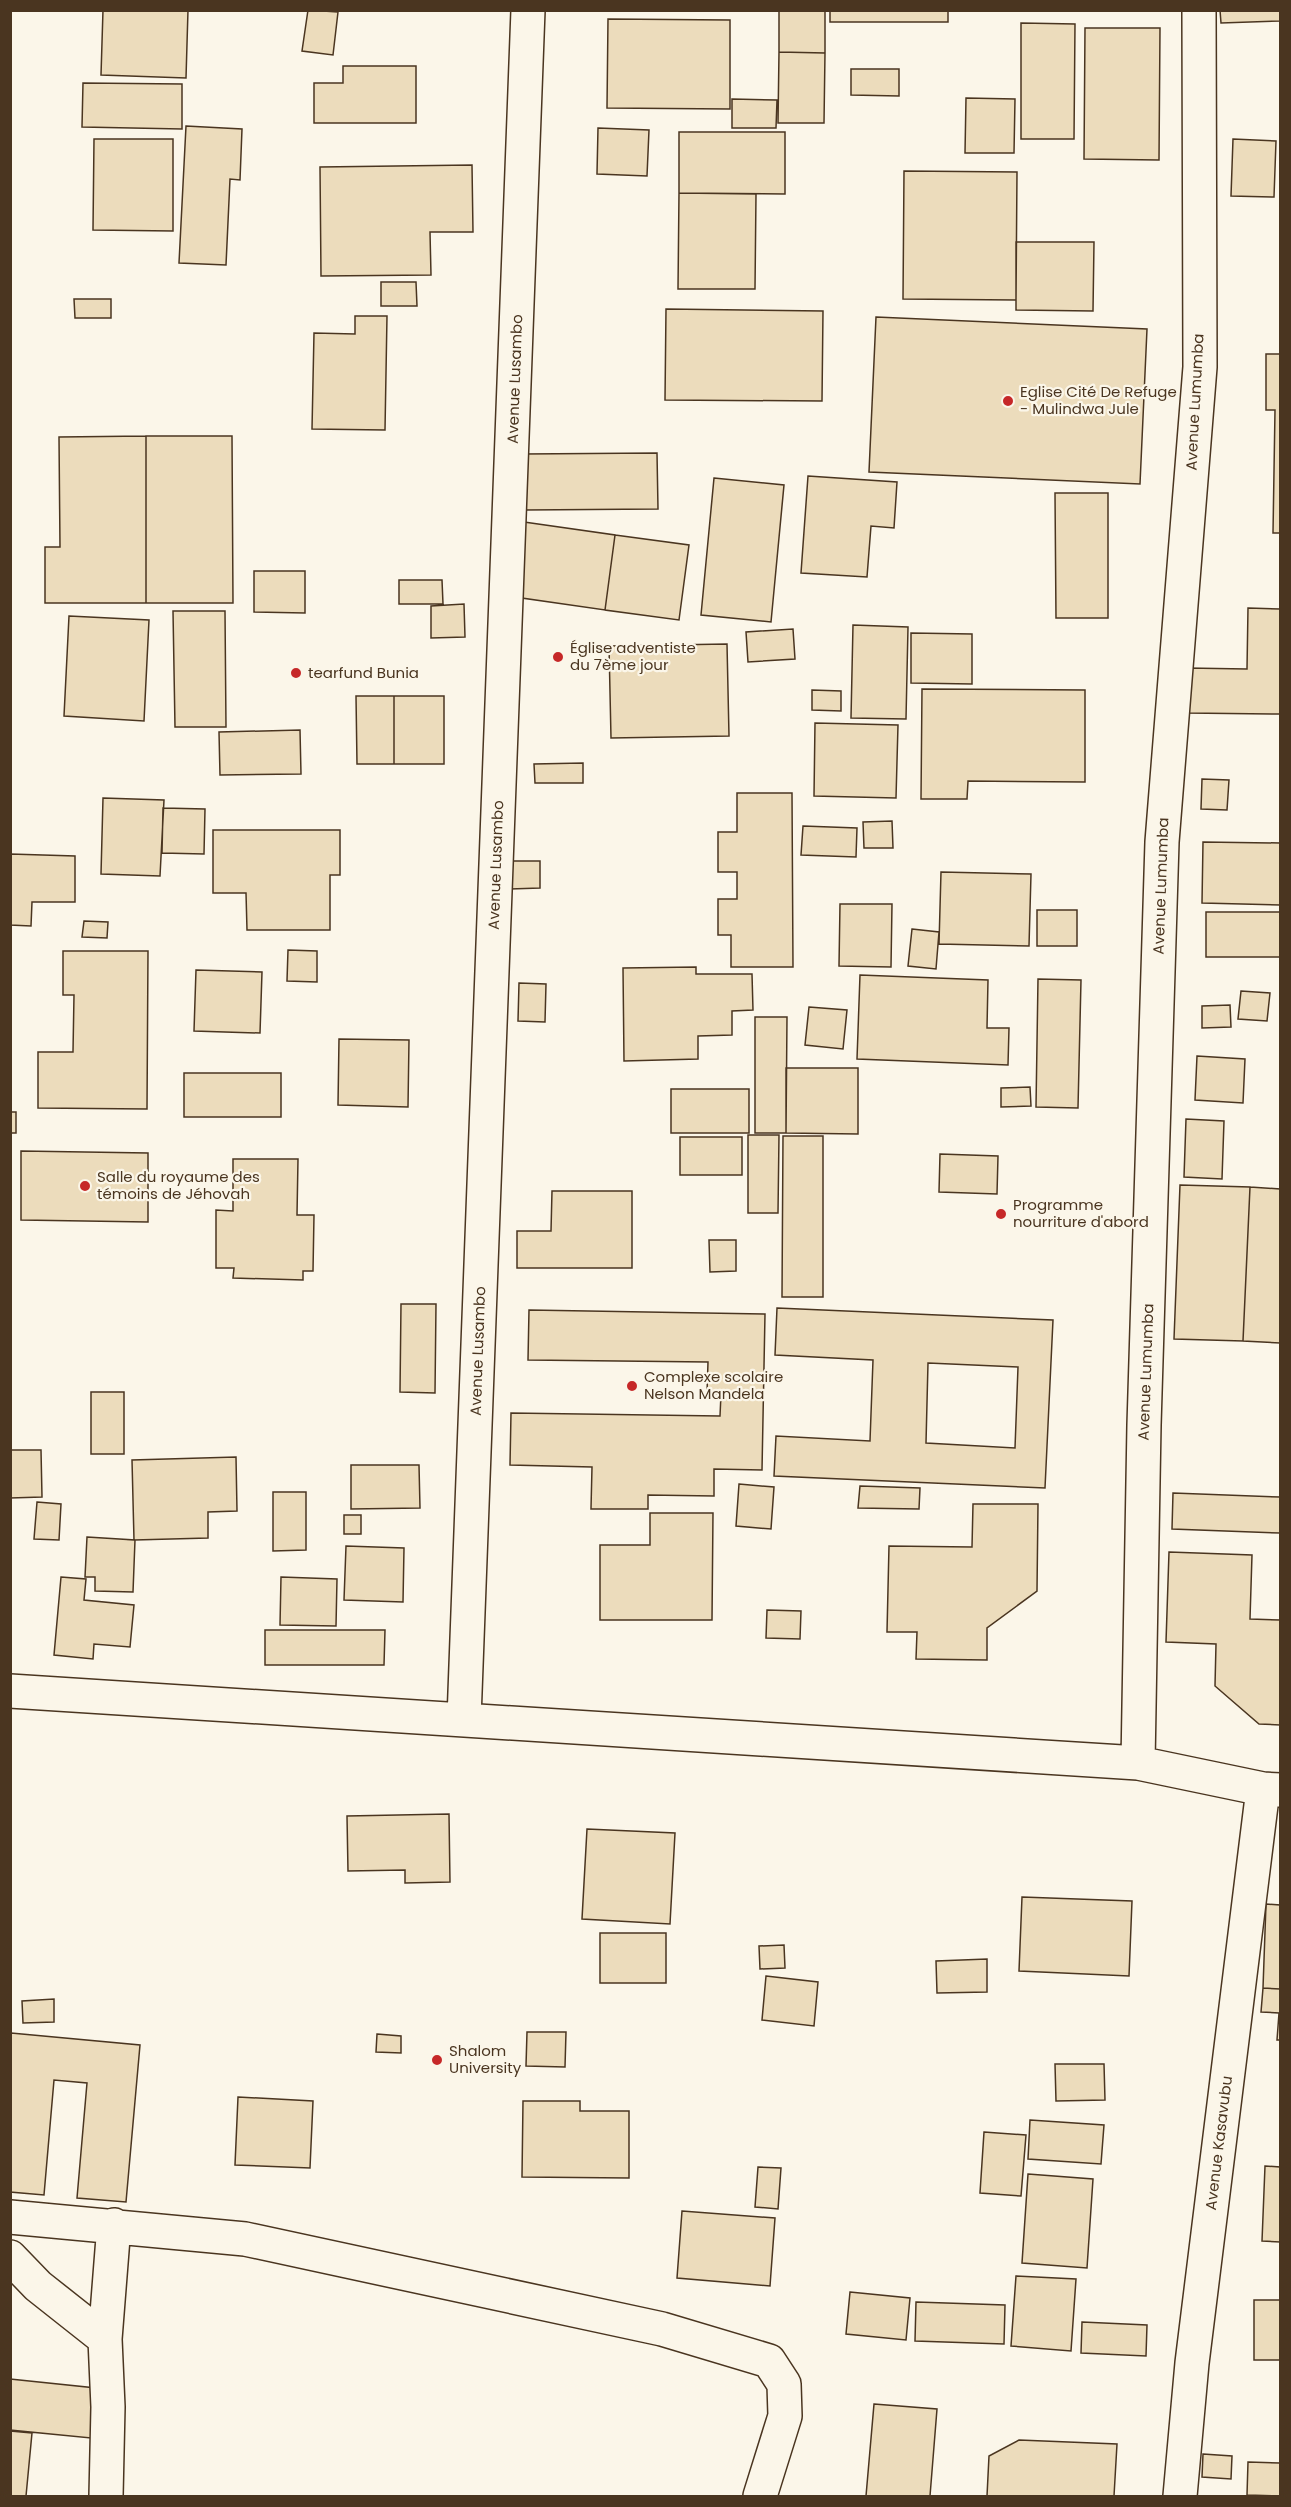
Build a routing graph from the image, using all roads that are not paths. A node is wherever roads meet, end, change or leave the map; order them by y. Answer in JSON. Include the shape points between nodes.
{"nodes":[{"id":1,"x":528,"y":10,"type":"edge"},
{"id":2,"x":1199,"y":10,"type":"edge"},
{"id":3,"x":10,"y":1691,"type":"edge"},
{"id":4,"x":464,"y":1719,"type":"junction"},
{"id":5,"x":1138,"y":1763,"type":"junction"},
{"id":6,"x":1272,"y":1790,"type":"edge"},
{"id":7,"x":10,"y":2217,"type":"edge"},
{"id":8,"x":114,"y":2225,"type":"junction"},
{"id":9,"x":10,"y":2257,"type":"edge"},
{"id":10,"x":105,"y":2338,"type":"junction"},
{"id":11,"x":106,"y":2496,"type":"edge"},
{"id":12,"x":760,"y":2496,"type":"edge"},
{"id":13,"x":1180,"y":2496,"type":"edge"}],
"edges":[{"from":1,"to":4,"type":"street","name":"Avenue Lusambo"},
{"from":2,"to":5,"type":"street","name":"Avenue Lumumba","via":[[1200,366],[1162,843]]},
{"from":3,"to":4,"type":"street"},
{"from":4,"to":5,"type":"street"},
{"from":5,"to":6,"type":"street"},
{"from":6,"to":13,"type":"street","name":"Avenue Kasavubu","via":[[1194,2351]]},
{"from":7,"to":8,"type":"street"},
{"from":8,"to":10,"type":"street"},
{"from":8,"to":12,"type":"street","via":[[245,2239],[662,2329],[769,2361],[784,2384],[786,2416]]},
{"from":9,"to":10,"type":"street","via":[[38,2286]]},
{"from":10,"to":11,"type":"street"}]}
